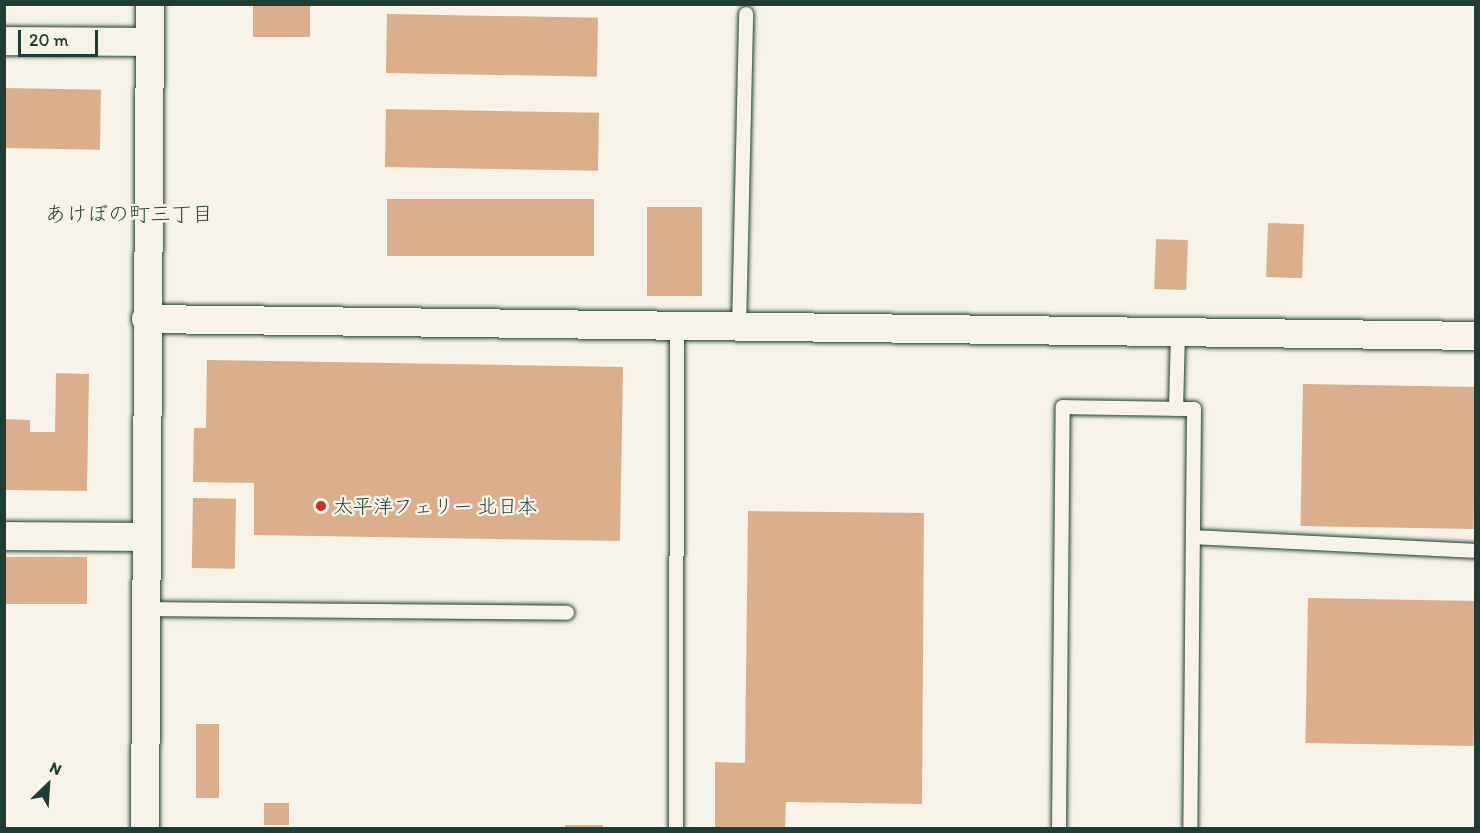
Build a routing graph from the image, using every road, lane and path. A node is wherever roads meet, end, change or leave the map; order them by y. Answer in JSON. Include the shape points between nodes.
{"nodes":[{"id":1,"x":150,"y":4,"type":"edge"},
{"id":2,"x":746,"y":14,"type":"dead end"},
{"id":3,"x":4,"y":41,"type":"edge"},
{"id":4,"x":149,"y":42,"type":"junction"},
{"id":5,"x":146,"y":319,"type":"junction"},
{"id":6,"x":676,"y":328,"type":"junction"},
{"id":7,"x":739,"y":329,"type":"junction"},
{"id":8,"x":1178,"y":334,"type":"junction"},
{"id":9,"x":1476,"y":336,"type":"edge"},
{"id":10,"x":1176,"y":409,"type":"junction"},
{"id":11,"x":4,"y":536,"type":"edge"},
{"id":12,"x":144,"y":537,"type":"junction"},
{"id":13,"x":1193,"y":537,"type":"junction"},
{"id":14,"x":1476,"y":551,"type":"edge"},
{"id":15,"x":144,"y":609,"type":"junction"},
{"id":16,"x":567,"y":613,"type":"dead end"},
{"id":17,"x":146,"y":828,"type":"edge"},
{"id":18,"x":676,"y":828,"type":"edge"},
{"id":19,"x":1059,"y":828,"type":"edge"},
{"id":20,"x":1190,"y":828,"type":"edge"}],
"edges":[{"from":1,"to":4,"type":"street"},
{"from":2,"to":7,"type":"lane"},
{"from":3,"to":4,"type":"street"},
{"from":4,"to":5,"type":"street"},
{"from":5,"to":6,"type":"street"},
{"from":5,"to":12,"type":"street"},
{"from":6,"to":7,"type":"street"},
{"from":6,"to":18,"type":"lane"},
{"from":7,"to":8,"type":"street"},
{"from":8,"to":9,"type":"street"},
{"from":8,"to":10,"type":"lane"},
{"from":10,"to":13,"type":"lane","via":[[1194,409]]},
{"from":10,"to":19,"type":"lane","via":[[1063,407]]},
{"from":11,"to":12,"type":"street"},
{"from":12,"to":15,"type":"street"},
{"from":13,"to":14,"type":"lane"},
{"from":13,"to":20,"type":"lane"},
{"from":15,"to":16,"type":"lane"},
{"from":15,"to":17,"type":"street"}]}
